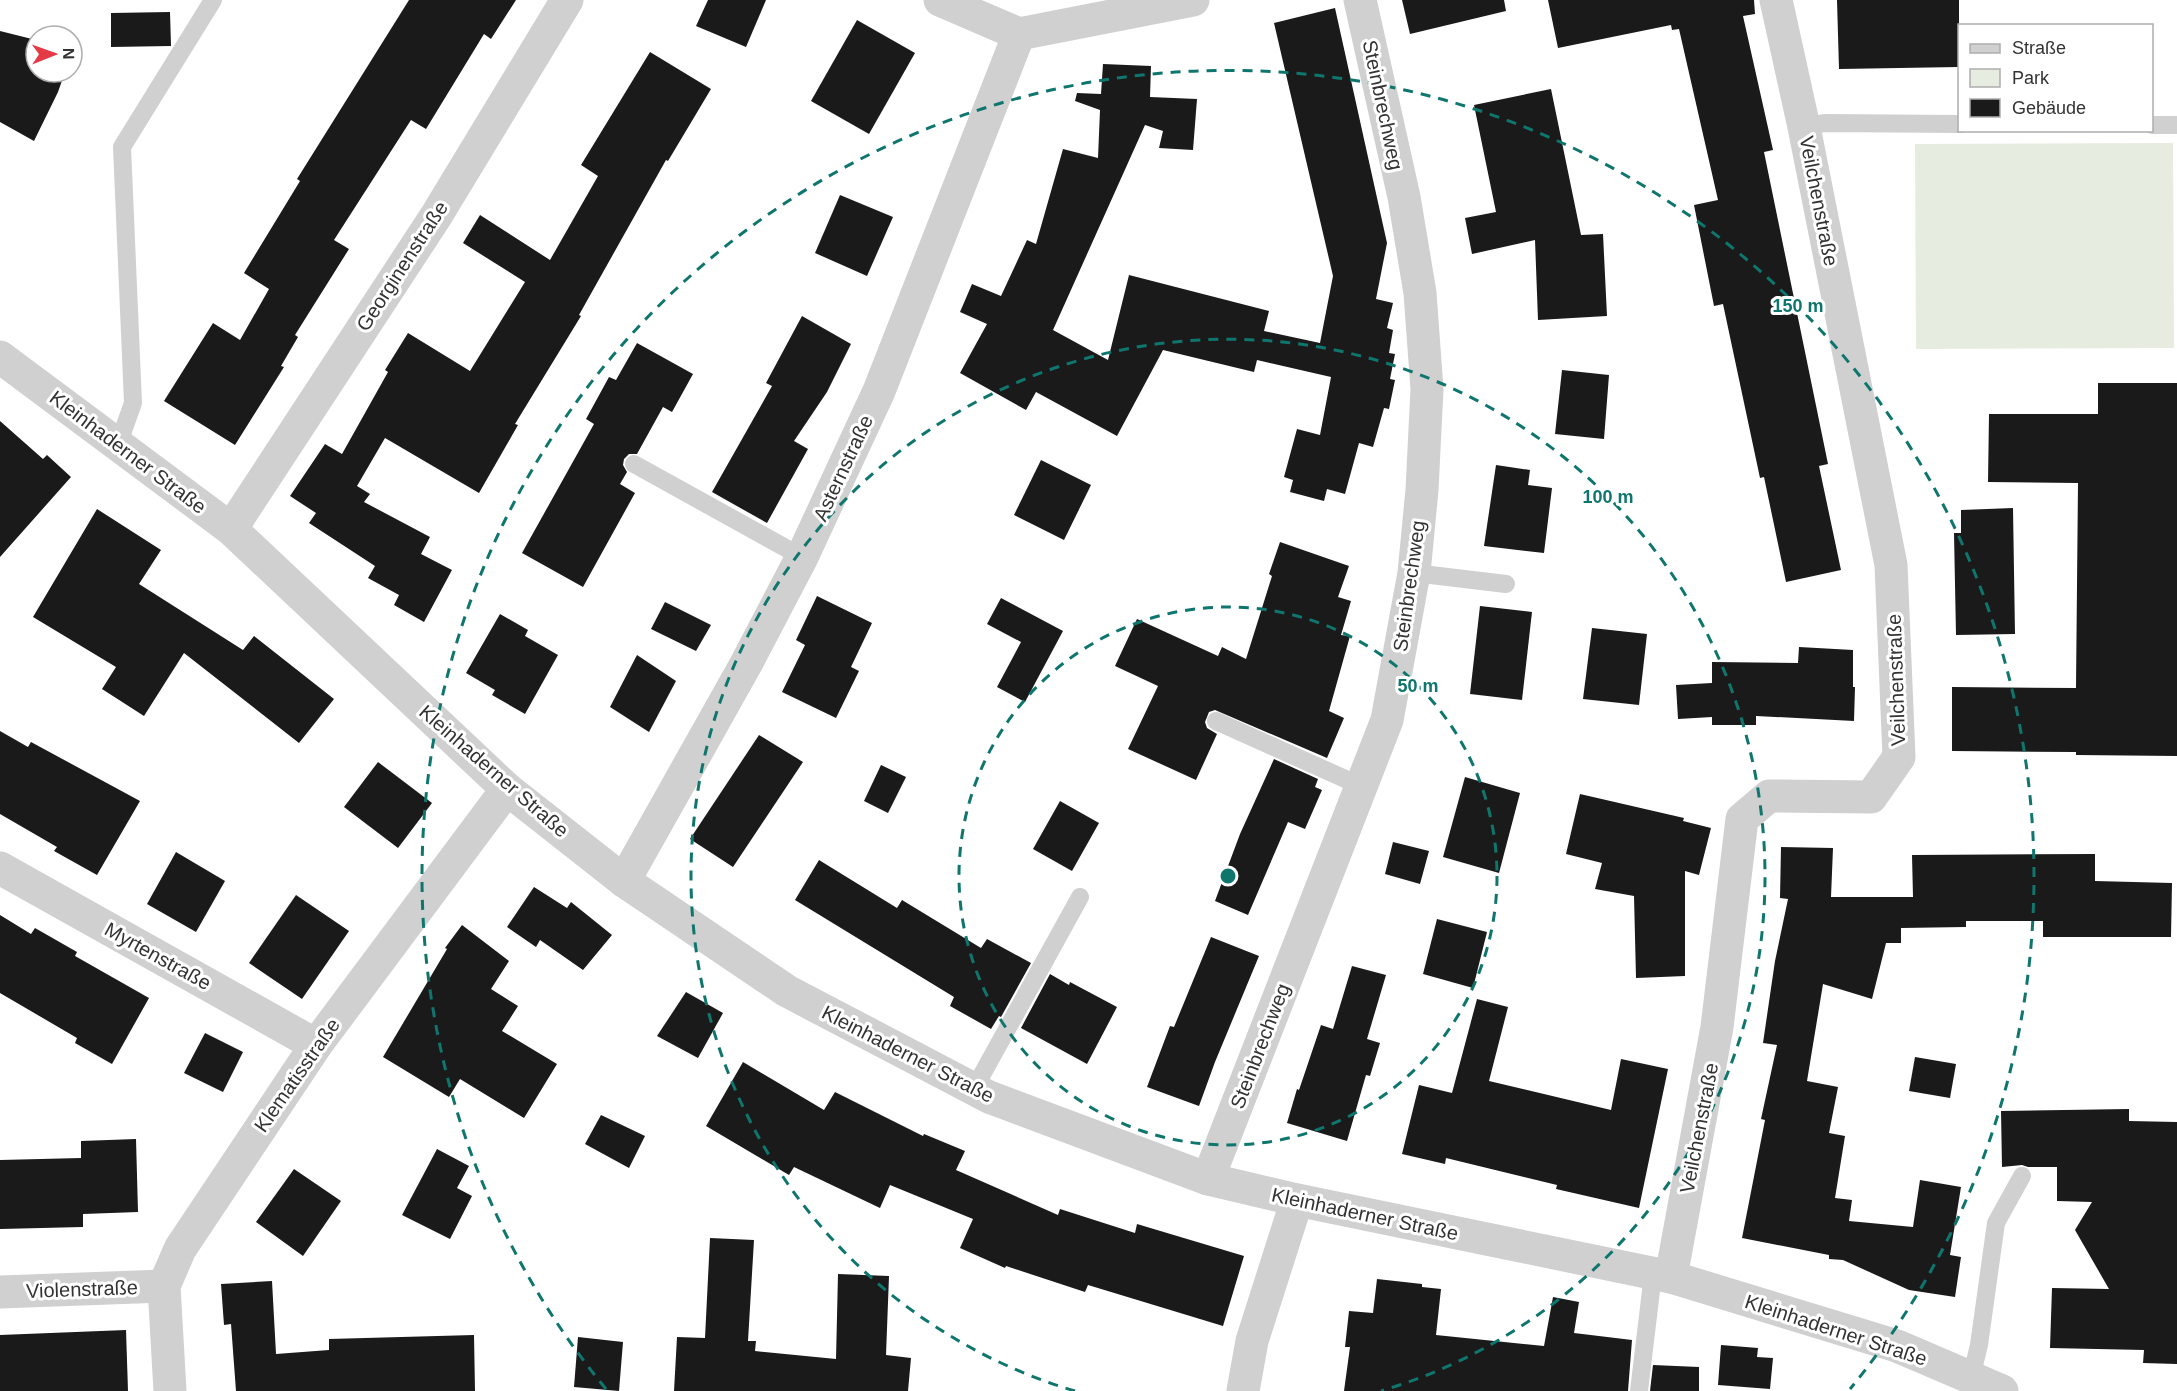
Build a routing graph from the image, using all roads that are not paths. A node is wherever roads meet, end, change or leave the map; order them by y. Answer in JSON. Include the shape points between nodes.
{"nodes":[{"id":1,"x":213,"y":0,"type":"edge"},
{"id":2,"x":567,"y":0,"type":"edge"},
{"id":3,"x":940,"y":0,"type":"edge"},
{"id":4,"x":1193,"y":0,"type":"edge"},
{"id":5,"x":1360,"y":0,"type":"edge"},
{"id":6,"x":1776,"y":0,"type":"edge"},
{"id":7,"x":1019,"y":34,"type":"junction"},
{"id":8,"x":1958,"y":124,"type":"edge"},
{"id":9,"x":2153,"y":125,"type":"edge"},
{"id":10,"x":2177,"y":125,"type":"edge"},
{"id":11,"x":1804,"y":127,"type":"junction"},
{"id":12,"x":0,"y":357,"type":"edge"},
{"id":13,"x":118,"y":445,"type":"junction"},
{"id":14,"x":634,"y":464,"type":"dead end"},
{"id":15,"x":231,"y":529,"type":"junction"},
{"id":16,"x":802,"y":557,"type":"junction"},
{"id":17,"x":1414,"y":573,"type":"junction"},
{"id":18,"x":1506,"y":584,"type":"dead end"},
{"id":19,"x":1216,"y":722,"type":"dead end"},
{"id":20,"x":1361,"y":786,"type":"junction"},
{"id":21,"x":507,"y":789,"type":"junction"},
{"id":22,"x":0,"y":868,"type":"edge"},
{"id":23,"x":624,"y":880,"type":"junction"},
{"id":24,"x":1080,"y":897,"type":"dead end"},
{"id":25,"x":316,"y":1045,"type":"junction"},
{"id":26,"x":974,"y":1089,"type":"junction"},
{"id":27,"x":2022,"y":1176,"type":"dead end"},
{"id":28,"x":1208,"y":1179,"type":"junction"},
{"id":29,"x":1297,"y":1200,"type":"junction"},
{"id":30,"x":1662,"y":1276,"type":"junction"},
{"id":31,"x":164,"y":1286,"type":"junction"},
{"id":32,"x":0,"y":1292,"type":"edge"},
{"id":33,"x":1971,"y":1378,"type":"junction"},
{"id":34,"x":170,"y":1391,"type":"edge"},
{"id":35,"x":1243,"y":1391,"type":"edge"},
{"id":36,"x":1639,"y":1391,"type":"edge"},
{"id":37,"x":2002,"y":1391,"type":"edge"}],
"edges":[{"from":1,"to":13,"type":"lane","via":[[122,147],[133,403]]},
{"from":2,"to":15,"type":"street","name":"Georginenstraße","via":[[436,216]]},
{"from":3,"to":7,"type":"street"},
{"from":4,"to":7,"type":"street"},
{"from":5,"to":17,"type":"street","name":"Steinbrechweg","via":[[1404,197],[1420,293],[1427,389]]},
{"from":6,"to":11,"type":"street","name":"Veilchenstraße"},
{"from":7,"to":16,"type":"street","name":"Asternstraße","via":[[879,391]]},
{"from":8,"to":11,"type":"lane","via":[[1824,123]]},
{"from":9,"to":10,"type":"lane"},
{"from":11,"to":30,"type":"street","name":"Veilchenstraße","via":[[1891,565],[1899,757],[1870,797],[1769,796],[1742,819],[1718,1027]]},
{"from":12,"to":13,"type":"street","name":"Kleinhaderner Straße"},
{"from":13,"to":15,"type":"street","name":"Kleinhaderner Straße"},
{"from":14,"to":16,"type":"lane"},
{"from":15,"to":21,"type":"street","name":"Kleinhaderner Straße"},
{"from":16,"to":23,"type":"street","name":"Asternstraße"},
{"from":17,"to":18,"type":"lane"},
{"from":17,"to":20,"type":"street","name":"Steinbrechweg","via":[[1387,720]]},
{"from":19,"to":20,"type":"lane"},
{"from":20,"to":28,"type":"street","name":"Steinbrechweg"},
{"from":21,"to":23,"type":"street","name":"Kleinhaderner Straße"},
{"from":21,"to":25,"type":"street","name":"Klematisstraße"},
{"from":22,"to":25,"type":"street","name":"Myrtenstraße"},
{"from":23,"to":26,"type":"street","name":"Kleinhaderner Straße","via":[[787,991]]},
{"from":24,"to":26,"type":"lane"},
{"from":25,"to":31,"type":"street","name":"Klematisstraße","via":[[180,1249]]},
{"from":26,"to":28,"type":"street","name":"Kleinhaderner Straße"},
{"from":27,"to":33,"type":"lane","via":[[1996,1223]]},
{"from":28,"to":29,"type":"street","name":"Kleinhaderner Straße"},
{"from":29,"to":30,"type":"street","name":"Kleinhaderner Straße"},
{"from":29,"to":35,"type":"street","via":[[1252,1341]]},
{"from":30,"to":33,"type":"street","name":"Kleinhaderner Straße","via":[[1897,1346]]},
{"from":30,"to":36,"type":"lane"},
{"from":31,"to":32,"type":"street","name":"Violenstraße"},
{"from":31,"to":34,"type":"street","name":"Klematisstraße"},
{"from":33,"to":37,"type":"street","name":"Kleinhaderner Straße"}]}
